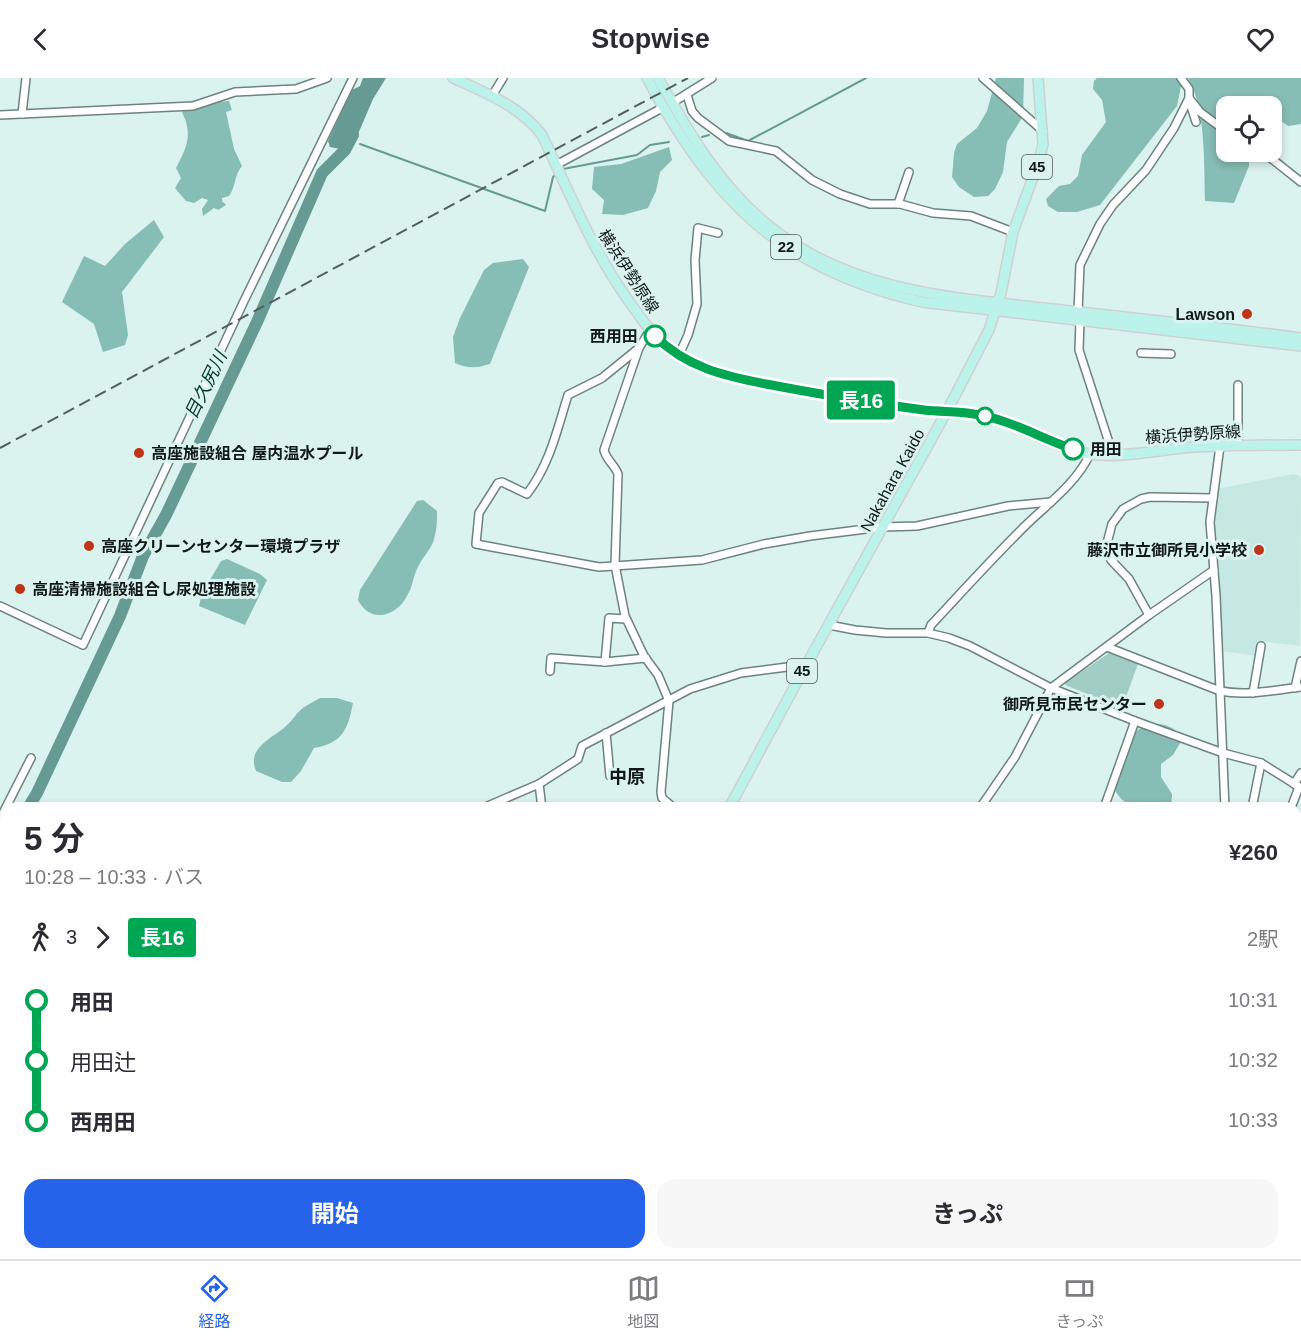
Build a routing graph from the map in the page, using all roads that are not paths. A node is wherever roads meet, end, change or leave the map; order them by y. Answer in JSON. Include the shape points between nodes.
{"nodes":[{"id":1,"x":26,"y":78,"type":"edge"},
{"id":2,"x":327,"y":78,"type":"edge"},
{"id":3,"x":353,"y":78,"type":"edge"},
{"id":4,"x":453,"y":78,"type":"edge"},
{"id":5,"x":503,"y":78,"type":"edge"},
{"id":6,"x":647,"y":78,"type":"edge"},
{"id":7,"x":658,"y":78,"type":"edge"},
{"id":8,"x":712,"y":78,"type":"edge"},
{"id":9,"x":983,"y":78,"type":"edge"},
{"id":10,"x":1038,"y":78,"type":"edge"},
{"id":11,"x":1181,"y":78,"type":"edge"},
{"id":12,"x":687,"y":94,"type":"junction"},
{"id":13,"x":492,"y":96,"type":"junction"},
{"id":14,"x":1189,"y":98,"type":"junction"},
{"id":15,"x":672,"y":103,"type":"junction"},
{"id":16,"x":662,"y":108,"type":"junction"},
{"id":17,"x":22,"y":114,"type":"junction"},
{"id":18,"x":0,"y":115,"type":"edge"},
{"id":19,"x":1196,"y":122,"type":"dead end"},
{"id":20,"x":1216,"y":124,"type":"edge"},
{"id":21,"x":1043,"y":131,"type":"junction"},
{"id":22,"x":1276,"y":162,"type":"edge"},
{"id":23,"x":558,"y":169,"type":"junction"},
{"id":24,"x":909,"y":172,"type":"dead end"},
{"id":25,"x":1301,"y":182,"type":"edge"},
{"id":26,"x":898,"y":204,"type":"junction"},
{"id":27,"x":1013,"y":232,"type":"junction"},
{"id":28,"x":718,"y":233,"type":"dead end"},
{"id":29,"x":997,"y":307,"type":"junction"},
{"id":30,"x":1079,"y":316,"type":"junction"},
{"id":31,"x":650,"y":330,"type":"junction"},
{"id":32,"x":1301,"y":338,"type":"edge"},
{"id":33,"x":1301,"y":346,"type":"edge"},
{"id":34,"x":639,"y":348,"type":"junction"},
{"id":35,"x":1141,"y":353,"type":"dead end"},
{"id":36,"x":1171,"y":354,"type":"dead end"},
{"id":37,"x":679,"y":355,"type":"junction"},
{"id":38,"x":1238,"y":385,"type":"dead end"},
{"id":39,"x":947,"y":411,"type":"junction"},
{"id":40,"x":1301,"y":445,"type":"edge"},
{"id":41,"x":1220,"y":446,"type":"junction"},
{"id":42,"x":1238,"y":446,"type":"junction"},
{"id":43,"x":1090,"y":454,"type":"junction"},
{"id":44,"x":1113,"y":456,"type":"junction"},
{"id":45,"x":1213,"y":498,"type":"junction"},
{"id":46,"x":1051,"y":502,"type":"junction"},
{"id":47,"x":882,"y":527,"type":"junction"},
{"id":48,"x":615,"y":565,"type":"junction"},
{"id":49,"x":1214,"y":570,"type":"junction"},
{"id":50,"x":0,"y":606,"type":"edge"},
{"id":51,"x":1149,"y":615,"type":"junction"},
{"id":52,"x":626,"y":619,"type":"junction"},
{"id":53,"x":829,"y":625,"type":"junction"},
{"id":54,"x":928,"y":633,"type":"junction"},
{"id":55,"x":1261,"y":646,"type":"dead end"},
{"id":56,"x":1107,"y":647,"type":"junction"},
{"id":57,"x":646,"y":657,"type":"junction"},
{"id":58,"x":1301,"y":661,"type":"edge"},
{"id":59,"x":605,"y":662,"type":"junction"},
{"id":60,"x":804,"y":669,"type":"junction"},
{"id":61,"x":550,"y":671,"type":"dead end"},
{"id":62,"x":1298,"y":687,"type":"edge"},
{"id":63,"x":1051,"y":688,"type":"junction"},
{"id":64,"x":1220,"y":691,"type":"junction"},
{"id":65,"x":1253,"y":693,"type":"junction"},
{"id":66,"x":669,"y":700,"type":"junction"},
{"id":67,"x":1135,"y":721,"type":"junction"},
{"id":68,"x":606,"y":733,"type":"junction"},
{"id":69,"x":1223,"y":753,"type":"junction"},
{"id":70,"x":31,"y":758,"type":"dead end"},
{"id":71,"x":1261,"y":763,"type":"junction"},
{"id":72,"x":1301,"y":773,"type":"edge"},
{"id":73,"x":610,"y":777,"type":"dead end"},
{"id":74,"x":538,"y":784,"type":"junction"},
{"id":75,"x":1298,"y":786,"type":"edge"},
{"id":76,"x":9,"y":802,"type":"edge"},
{"id":77,"x":497,"y":802,"type":"edge"},
{"id":78,"x":541,"y":802,"type":"edge"},
{"id":79,"x":667,"y":802,"type":"edge"},
{"id":80,"x":732,"y":802,"type":"edge"},
{"id":81,"x":984,"y":802,"type":"edge"},
{"id":82,"x":1106,"y":802,"type":"edge"},
{"id":83,"x":1225,"y":802,"type":"edge"},
{"id":84,"x":1253,"y":802,"type":"edge"},
{"id":85,"x":1293,"y":802,"type":"edge"}],
"edges":[{"from":1,"to":17,"type":"street"},
{"from":2,"to":17,"type":"street","via":[[296,89],[235,92],[193,106]]},
{"from":3,"to":50,"type":"street","via":[[83,645]]},
{"from":4,"to":13,"type":"main road","name":"横浜伊勢原線"},
{"from":5,"to":13,"type":"street"},
{"from":6,"to":16,"type":"main road","number":"22"},
{"from":7,"to":15,"type":"main road","number":"22"},
{"from":8,"to":12,"type":"street"},
{"from":9,"to":21,"type":"street"},
{"from":10,"to":21,"type":"main road","name":"Nakahara Kaido","number":"45"},
{"from":11,"to":14,"type":"street","via":[[1189,89]]},
{"from":12,"to":15,"type":"street"},
{"from":12,"to":26,"type":"street","via":[[698,118],[729,141],[776,151],[812,180],[840,194],[870,204]]},
{"from":13,"to":23,"type":"main road","name":"横浜伊勢原線","via":[[534,124]]},
{"from":14,"to":19,"type":"street"},
{"from":14,"to":20,"type":"street"},
{"from":14,"to":30,"type":"street","via":[[1146,170],[1100,224],[1080,265]]},
{"from":15,"to":29,"type":"main road","number":"22","via":[[718,174],[770,227],[792,242],[868,279]]},
{"from":16,"to":23,"type":"street"},
{"from":16,"to":29,"type":"main road","number":"22","via":[[729,200],[791,251],[831,273],[893,295],[922,302]]},
{"from":17,"to":18,"type":"street"},
{"from":21,"to":27,"type":"main road","name":"Nakahara Kaido","number":"45","via":[[1039,162]]},
{"from":22,"to":25,"type":"street"},
{"from":23,"to":31,"type":"main road","name":"横浜伊勢原線","via":[[599,256]]},
{"from":24,"to":26,"type":"street"},
{"from":26,"to":27,"type":"street","via":[[933,213],[971,216]]},
{"from":27,"to":29,"type":"main road","name":"Nakahara Kaido","number":"45"},
{"from":28,"to":37,"type":"street","via":[[698,228],[697,304]]},
{"from":29,"to":30,"type":"main road","number":"22"},
{"from":29,"to":39,"type":"main road","name":"Nakahara Kaido","number":"45"},
{"from":30,"to":32,"type":"main road","number":"22"},
{"from":30,"to":33,"type":"main road","number":"22"},
{"from":30,"to":44,"type":"street","via":[[1079,350]]},
{"from":31,"to":34,"type":"street"},
{"from":31,"to":37,"type":"main road","name":"横浜伊勢原線"},
{"from":34,"to":48,"type":"street","via":[[604,450],[618,474]]},
{"from":34,"to":48,"type":"street","via":[[602,378],[568,395],[538,479],[527,494],[498,483],[479,513],[477,524],[476,544],[583,565]]},
{"from":35,"to":36,"type":"street"},
{"from":37,"to":39,"type":"main road","name":"横浜伊勢原線","via":[[738,379]]},
{"from":38,"to":42,"type":"street"},
{"from":39,"to":43,"type":"main road","name":"横浜伊勢原線","via":[[990,417]]},
{"from":39,"to":47,"type":"main road","name":"Nakahara Kaido","number":"45"},
{"from":40,"to":42,"type":"main road","name":"横浜伊勢原線"},
{"from":41,"to":42,"type":"main road","name":"横浜伊勢原線"},
{"from":41,"to":44,"type":"main road","name":"横浜伊勢原線"},
{"from":41,"to":45,"type":"street"},
{"from":43,"to":44,"type":"main road","name":"横浜伊勢原線"},
{"from":43,"to":46,"type":"street"},
{"from":45,"to":49,"type":"street","via":[[1210,522]]},
{"from":45,"to":51,"type":"street","via":[[1142,499],[1123,509],[1112,524],[1107,554],[1129,579]]},
{"from":46,"to":47,"type":"street","via":[[1008,506],[917,526]]},
{"from":46,"to":54,"type":"street","via":[[931,625]]},
{"from":47,"to":48,"type":"street","via":[[764,544],[702,560]]},
{"from":47,"to":53,"type":"main road","name":"Nakahara Kaido","number":"45"},
{"from":48,"to":52,"type":"street"},
{"from":49,"to":51,"type":"street"},
{"from":49,"to":64,"type":"street"},
{"from":51,"to":56,"type":"street"},
{"from":52,"to":57,"type":"street"},
{"from":52,"to":59,"type":"street","via":[[609,618]]},
{"from":53,"to":54,"type":"street","via":[[886,633]]},
{"from":53,"to":60,"type":"main road","name":"Nakahara Kaido","number":"45"},
{"from":54,"to":63,"type":"street","via":[[970,646]]},
{"from":55,"to":65,"type":"street"},
{"from":56,"to":63,"type":"street"},
{"from":56,"to":64,"type":"street"},
{"from":57,"to":59,"type":"street"},
{"from":57,"to":66,"type":"street"},
{"from":58,"to":62,"type":"street"},
{"from":59,"to":61,"type":"street","via":[[551,658]]},
{"from":60,"to":66,"type":"street","via":[[795,666],[741,674],[690,689]]},
{"from":60,"to":80,"type":"main road","name":"Nakahara Kaido","number":"45"},
{"from":62,"to":65,"type":"street"},
{"from":63,"to":67,"type":"street"},
{"from":63,"to":81,"type":"street","via":[[1015,757]]},
{"from":64,"to":65,"type":"street"},
{"from":64,"to":69,"type":"street"},
{"from":66,"to":68,"type":"street"},
{"from":66,"to":79,"type":"street","via":[[661,792]]},
{"from":67,"to":69,"type":"street"},
{"from":67,"to":82,"type":"street"},
{"from":68,"to":73,"type":"street"},
{"from":68,"to":74,"type":"street","via":[[582,746],[578,759]]},
{"from":69,"to":71,"type":"street"},
{"from":69,"to":83,"type":"street"},
{"from":70,"to":76,"type":"street"},
{"from":71,"to":75,"type":"street"},
{"from":71,"to":84,"type":"street"},
{"from":72,"to":75,"type":"street"},
{"from":74,"to":77,"type":"street"},
{"from":74,"to":78,"type":"street"},
{"from":75,"to":85,"type":"street"}]}
